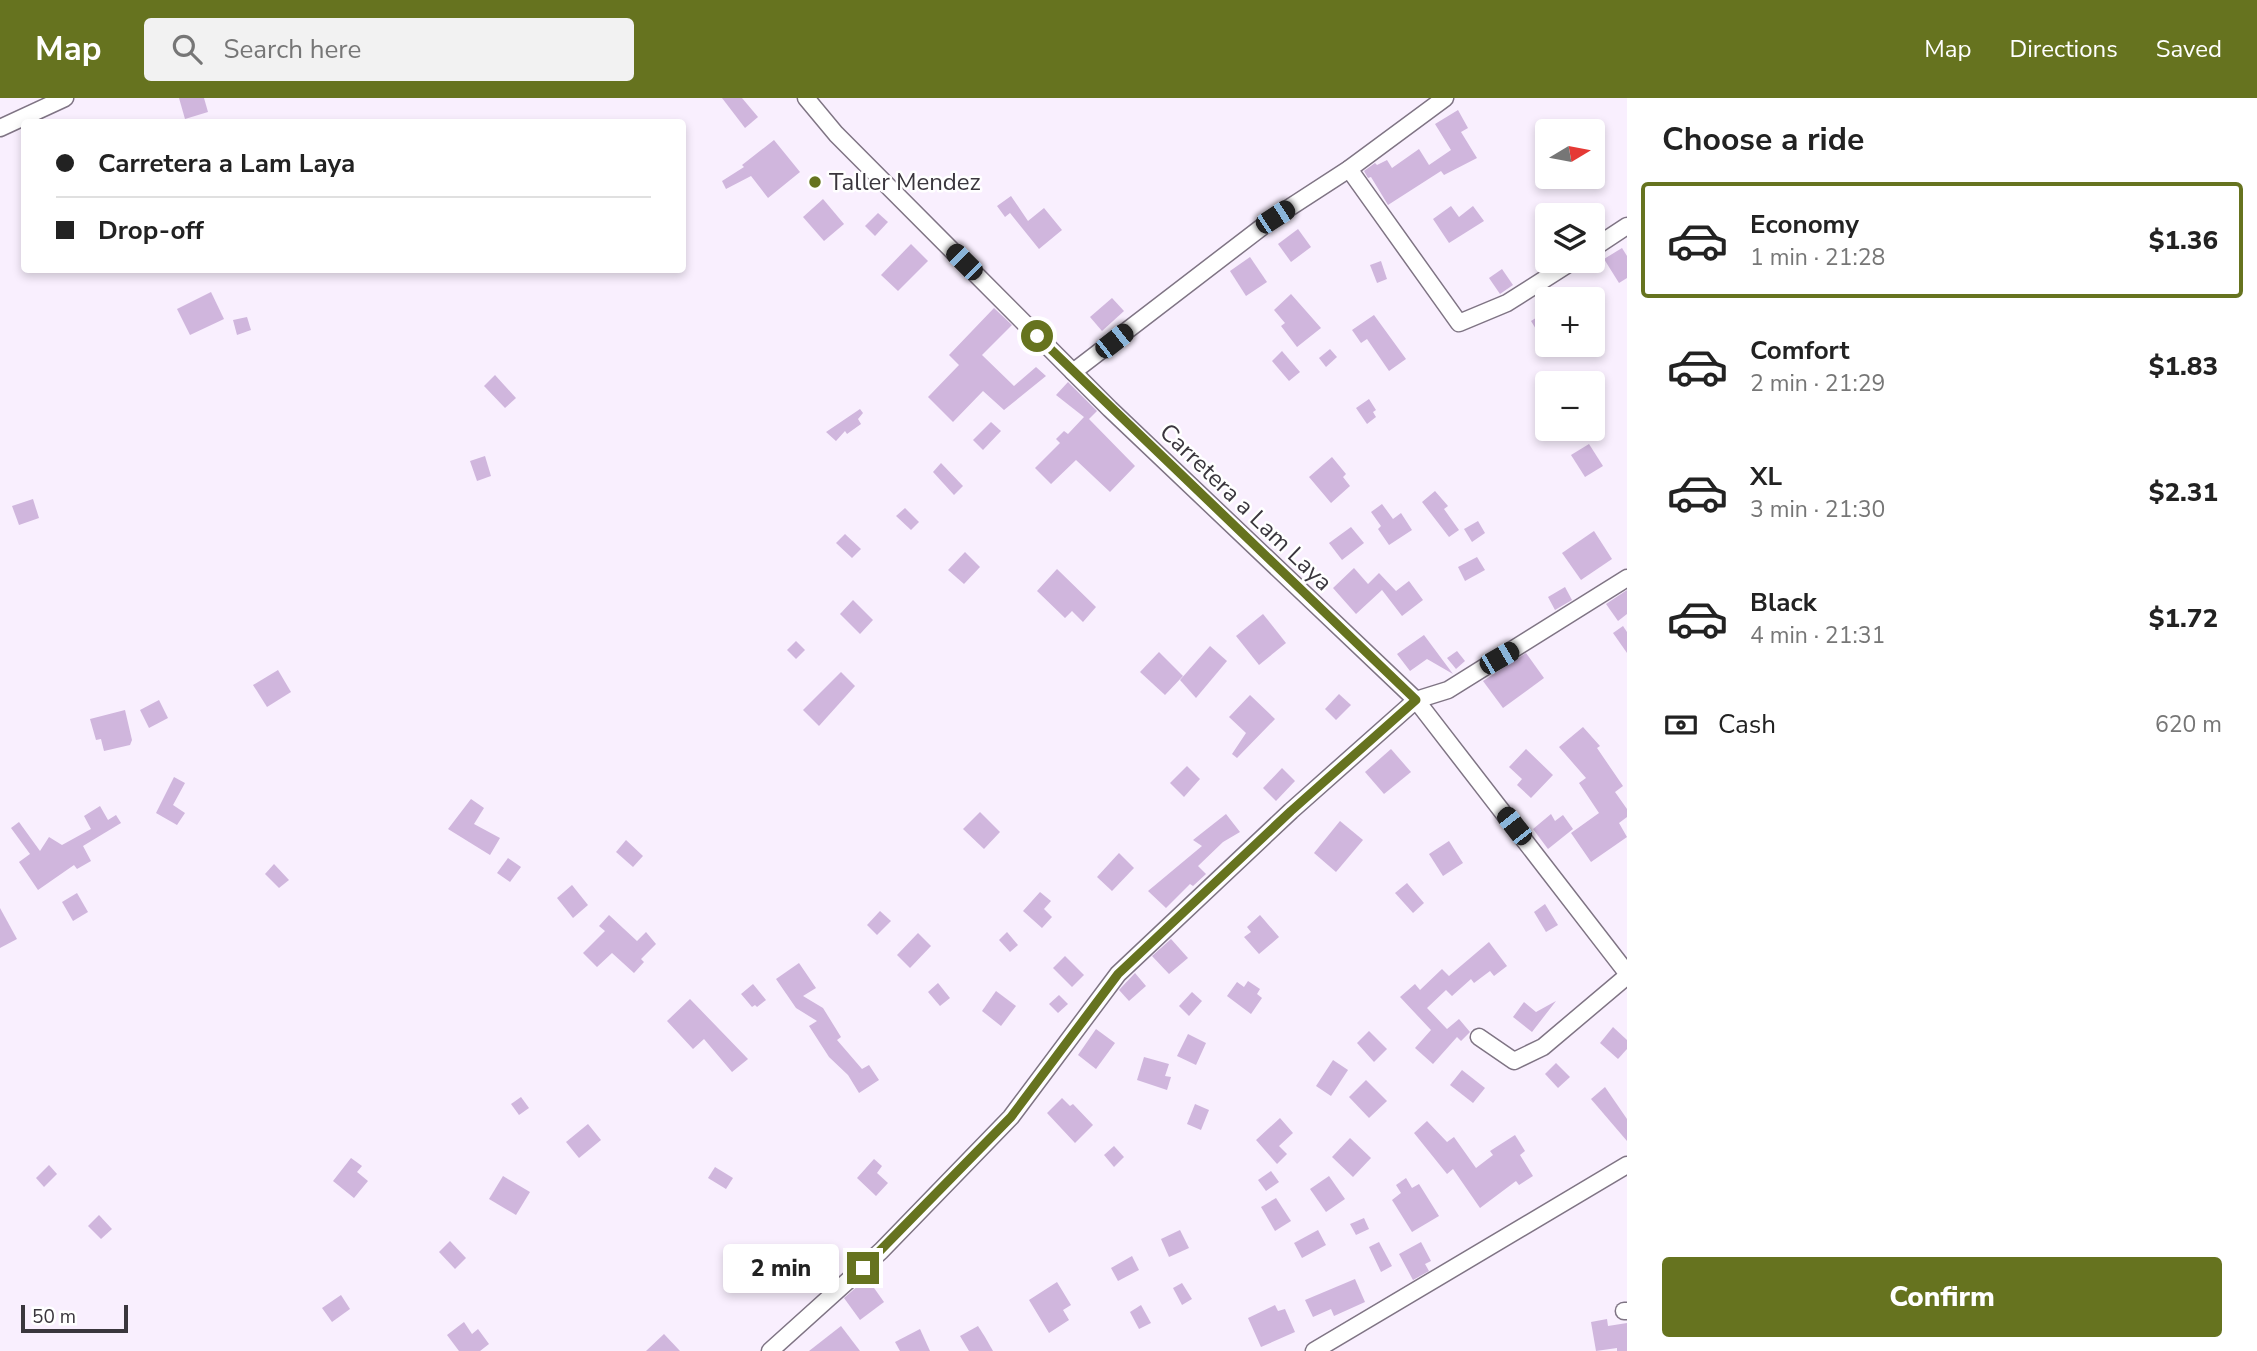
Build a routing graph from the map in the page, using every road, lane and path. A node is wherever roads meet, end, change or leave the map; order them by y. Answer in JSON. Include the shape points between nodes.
{"nodes":[{"id":1,"x":65,"y":98,"type":"edge"},
{"id":2,"x":806,"y":98,"type":"edge"},
{"id":3,"x":1445,"y":98,"type":"edge"},
{"id":4,"x":0,"y":128,"type":"edge"},
{"id":5,"x":1349,"y":169,"type":"junction"},
{"id":6,"x":1627,"y":226,"type":"edge"},
{"id":7,"x":1605,"y":240,"type":"edge"},
{"id":8,"x":1554,"y":273,"type":"edge"},
{"id":9,"x":1073,"y":373,"type":"junction"},
{"id":10,"x":1627,"y":578,"type":"edge"},
{"id":11,"x":1416,"y":700,"type":"junction"},
{"id":12,"x":1627,"y":974,"type":"edge"},
{"id":13,"x":1479,"y":1037,"type":"dead end"},
{"id":14,"x":1627,"y":1165,"type":"edge"},
{"id":15,"x":770,"y":1351,"type":"edge"},
{"id":16,"x":1314,"y":1351,"type":"edge"}],
"edges":[{"from":1,"to":4,"type":"street"},
{"from":2,"to":9,"type":"street","name":"Carretera a Lam Laya","via":[[836,134]]},
{"from":3,"to":5,"type":"street"},
{"from":5,"to":8,"type":"street","via":[[1459,323],[1507,303]]},
{"from":5,"to":9,"type":"street","via":[[1275,217]]},
{"from":6,"to":7,"type":"street"},
{"from":9,"to":11,"type":"street","name":"Carretera a Lam Laya"},
{"from":10,"to":11,"type":"street","via":[[1448,690]]},
{"from":11,"to":12,"type":"street","name":"Carretera a Lam Laya"},
{"from":11,"to":15,"type":"street","via":[[1118,974],[1011,1117],[881,1251]]},
{"from":12,"to":13,"type":"street","via":[[1543,1047],[1514,1061]]},
{"from":14,"to":16,"type":"street"}]}
